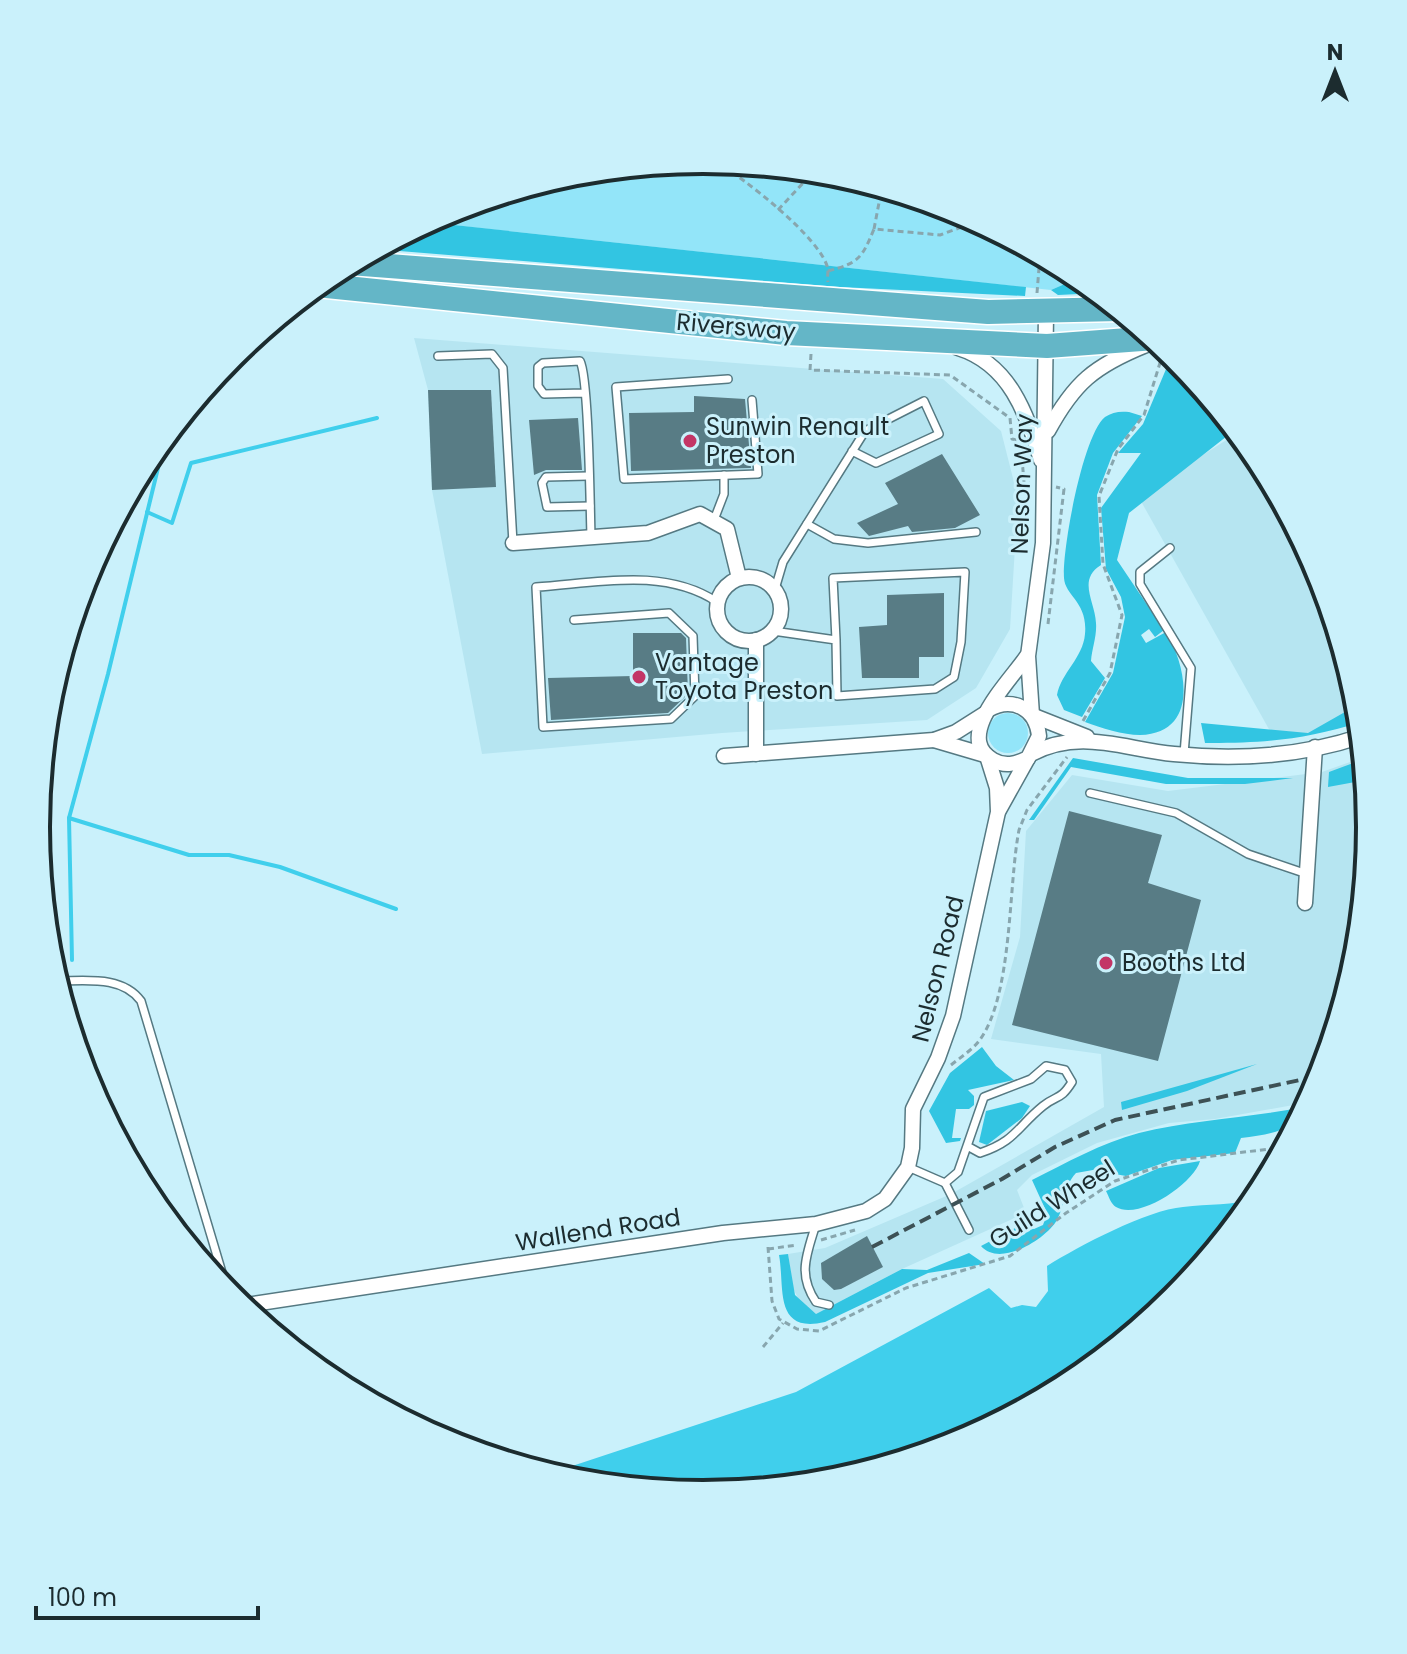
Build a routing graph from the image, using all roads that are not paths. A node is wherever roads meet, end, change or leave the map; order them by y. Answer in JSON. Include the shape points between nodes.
{"nodes":[{"id":1,"x":371,"y":265,"type":"edge"},
{"id":2,"x":336,"y":287,"type":"edge"},
{"id":3,"x":1105,"y":312,"type":"edge"},
{"id":4,"x":1044,"y":324,"type":"junction"},
{"id":5,"x":1134,"y":336,"type":"edge"},
{"id":6,"x":935,"y":341,"type":"junction"},
{"id":7,"x":1144,"y":345,"type":"edge"},
{"id":8,"x":438,"y":356,"type":"dead end"},
{"id":9,"x":728,"y":379,"type":"dead end"},
{"id":10,"x":584,"y":393,"type":"junction"},
{"id":11,"x":752,"y":400,"type":"dead end"},
{"id":12,"x":1046,"y":433,"type":"junction"},
{"id":13,"x":852,"y":451,"type":"junction"},
{"id":14,"x":724,"y":475,"type":"junction"},
{"id":15,"x":588,"y":476,"type":"junction"},
{"id":16,"x":1045,"y":478,"type":"junction"},
{"id":17,"x":590,"y":506,"type":"junction"},
{"id":18,"x":714,"y":520,"type":"junction"},
{"id":19,"x":807,"y":524,"type":"junction"},
{"id":20,"x":976,"y":532,"type":"dead end"},
{"id":21,"x":591,"y":539,"type":"junction"},
{"id":22,"x":513,"y":543,"type":"joint"},
{"id":23,"x":1170,"y":548,"type":"dead end"},
{"id":24,"x":739,"y":578,"type":"junction"},
{"id":25,"x":775,"y":589,"type":"junction"},
{"id":26,"x":717,"y":602,"type":"junction"},
{"id":27,"x":574,"y":620,"type":"dead end"},
{"id":28,"x":773,"y":631,"type":"junction"},
{"id":29,"x":756,"y":640,"type":"junction"},
{"id":30,"x":836,"y":640,"type":"junction"},
{"id":31,"x":1028,"y":656,"type":"junction"},
{"id":32,"x":987,"y":711,"type":"junction"},
{"id":33,"x":1033,"y":716,"type":"junction"},
{"id":34,"x":1091,"y":739,"type":"junction"},
{"id":35,"x":1350,"y":739,"type":"edge"},
{"id":36,"x":934,"y":740,"type":"junction"},
{"id":37,"x":1315,"y":747,"type":"junction"},
{"id":38,"x":756,"y":754,"type":"junction"},
{"id":39,"x":1184,"y":754,"type":"junction"},
{"id":40,"x":986,"y":755,"type":"junction"},
{"id":41,"x":724,"y":756,"type":"dead end"},
{"id":42,"x":1030,"y":756,"type":"junction"},
{"id":43,"x":1090,"y":793,"type":"dead end"},
{"id":44,"x":998,"y":812,"type":"junction"},
{"id":45,"x":1307,"y":874,"type":"junction"},
{"id":46,"x":1305,"y":903,"type":"dead end"},
{"id":47,"x":69,"y":981,"type":"edge"},
{"id":48,"x":912,"y":1132,"type":"joint"},
{"id":49,"x":969,"y":1147,"type":"junction"},
{"id":50,"x":908,"y":1167,"type":"junction"},
{"id":51,"x":945,"y":1183,"type":"junction"},
{"id":52,"x":816,"y":1224,"type":"junction"},
{"id":53,"x":969,"y":1230,"type":"dead end"},
{"id":54,"x":220,"y":1267,"type":"edge"},
{"id":55,"x":257,"y":1303,"type":"edge"},
{"id":56,"x":829,"y":1305,"type":"dead end"}],
"edges":[{"from":1,"to":4,"type":"highway","name":"Riversway"},
{"from":2,"to":6,"type":"highway","name":"Riversway","via":[[786,333]]},
{"from":3,"to":4,"type":"highway","name":"Riversway"},
{"from":4,"to":5,"type":"highway","name":"Riversway"},
{"from":4,"to":6,"type":"highway","name":"Riversway"},
{"from":4,"to":12,"type":"street","name":"Nelson Way"},
{"from":6,"to":16,"type":"street","via":[[981,357],[1008,384],[1030,420]]},
{"from":7,"to":12,"type":"street","via":[[1075,387]]},
{"from":8,"to":22,"type":"lane","via":[[492,354],[503,368]]},
{"from":9,"to":14,"type":"lane","via":[[616,387],[624,479]]},
{"from":10,"to":10,"type":"lane","via":[[580,361],[538,367],[538,386],[544,394]]},
{"from":10,"to":15,"type":"lane"},
{"from":11,"to":14,"type":"lane","via":[[758,474]]},
{"from":12,"to":16,"type":"street","name":"Nelson Way"},
{"from":13,"to":13,"type":"lane","via":[[876,463],[939,434],[924,401],[865,431]]},
{"from":13,"to":19,"type":"lane"},
{"from":14,"to":18,"type":"lane","via":[[724,494]]},
{"from":15,"to":17,"type":"lane"},
{"from":15,"to":17,"type":"lane","via":[[546,477],[542,493],[547,507]]},
{"from":16,"to":31,"type":"street","name":"Nelson Way","via":[[1043,543]]},
{"from":17,"to":21,"type":"lane"},
{"from":18,"to":21,"type":"street","via":[[700,514],[648,533]]},
{"from":18,"to":24,"type":"street","via":[[727,529]]},
{"from":19,"to":20,"type":"lane","via":[[834,539],[868,543]]},
{"from":19,"to":25,"type":"lane","via":[[783,562]]},
{"from":21,"to":22,"type":"street"},
{"from":23,"to":39,"type":"lane","via":[[1140,572],[1140,584],[1191,668]]},
{"from":24,"to":25,"type":"street","via":[[751,576]]},
{"from":24,"to":26,"type":"street","via":[[724,588]]},
{"from":25,"to":28,"type":"street","via":[[782,611]]},
{"from":26,"to":27,"type":"lane","via":[[663,579],[536,587],[543,727],[671,719],[695,696],[693,636],[669,613]]},
{"from":26,"to":29,"type":"street","via":[[726,632]]},
{"from":28,"to":29,"type":"street"},
{"from":28,"to":30,"type":"lane"},
{"from":29,"to":38,"type":"street"},
{"from":30,"to":30,"type":"lane","via":[[837,696],[935,689],[954,677],[965,572],[833,578]]},
{"from":31,"to":32,"type":"street","name":"Nelson Way"},
{"from":31,"to":33,"type":"street","name":"Nelson Way"},
{"from":32,"to":33,"type":"street","via":[[1006,703]]},
{"from":32,"to":36,"type":"street"},
{"from":32,"to":40,"type":"street","via":[[977,738]]},
{"from":33,"to":34,"type":"street"},
{"from":33,"to":42,"type":"street","via":[[1039,736]]},
{"from":34,"to":39,"type":"street"},
{"from":34,"to":42,"type":"street","via":[[1056,742]]},
{"from":35,"to":37,"type":"street"},
{"from":36,"to":38,"type":"street"},
{"from":36,"to":40,"type":"street"},
{"from":37,"to":39,"type":"street","via":[[1242,757]]},
{"from":37,"to":45,"type":"street"},
{"from":38,"to":41,"type":"street"},
{"from":40,"to":42,"type":"street","via":[[1011,764]]},
{"from":40,"to":44,"type":"street","name":"Nelson Road"},
{"from":42,"to":44,"type":"street","name":"Nelson Road"},
{"from":43,"to":45,"type":"lane","via":[[1176,813],[1248,854]]},
{"from":44,"to":48,"type":"street","name":"Nelson Road","via":[[953,1016],[918,1093]]},
{"from":45,"to":46,"type":"street"},
{"from":47,"to":54,"type":"lane","via":[[111,982],[134,991],[141,1001]]},
{"from":48,"to":50,"type":"street","name":"Wallend Road"},
{"from":49,"to":49,"type":"lane","via":[[984,1097],[1031,1079],[1046,1066],[1065,1070],[1072,1082],[1062,1098],[1044,1105],[1017,1135],[980,1153]]},
{"from":49,"to":51,"type":"lane","via":[[958,1172]]},
{"from":50,"to":51,"type":"lane"},
{"from":50,"to":52,"type":"street","name":"Wallend Road","via":[[885,1199],[866,1211]]},
{"from":51,"to":53,"type":"lane"},
{"from":52,"to":55,"type":"street","name":"Wallend Road","via":[[723,1233]]},
{"from":52,"to":56,"type":"lane","via":[[805,1261],[805,1286],[816,1302]]}]}
